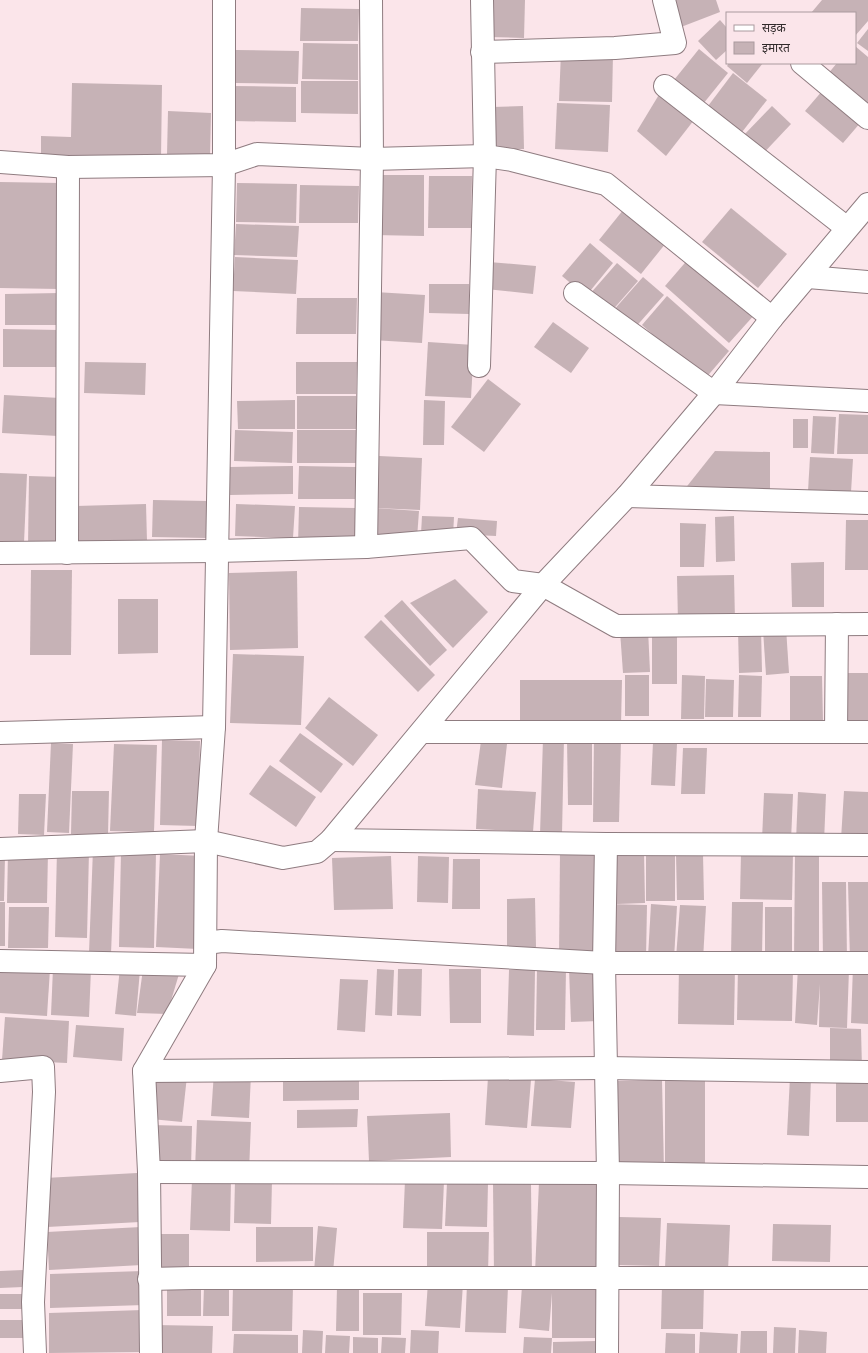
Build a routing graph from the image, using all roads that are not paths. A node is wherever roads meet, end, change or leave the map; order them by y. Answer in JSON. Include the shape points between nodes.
{"nodes":[{"id":1,"x":224,"y":0,"type":"edge"},
{"id":2,"x":371,"y":0,"type":"edge"},
{"id":3,"x":482,"y":0,"type":"edge"},
{"id":4,"x":664,"y":0,"type":"edge"},
{"id":5,"x":482,"y":52,"type":"junction"},
{"id":6,"x":803,"y":64,"type":"edge"},
{"id":7,"x":665,"y":86,"type":"dead end"},
{"id":8,"x":868,"y":118,"type":"edge"},
{"id":9,"x":485,"y":156,"type":"junction"},
{"id":10,"x":372,"y":159,"type":"junction"},
{"id":11,"x":0,"y":162,"type":"edge"},
{"id":12,"x":224,"y":165,"type":"junction"},
{"id":13,"x":68,"y":167,"type":"junction"},
{"id":14,"x":868,"y":204,"type":"edge"},
{"id":15,"x":847,"y":228,"type":"junction"},
{"id":16,"x":808,"y":277,"type":"junction"},
{"id":17,"x":868,"y":282,"type":"edge"},
{"id":18,"x":575,"y":293,"type":"dead end"},
{"id":19,"x":772,"y":318,"type":"junction"},
{"id":20,"x":479,"y":366,"type":"dead end"},
{"id":21,"x":714,"y":393,"type":"junction"},
{"id":22,"x":868,"y":401,"type":"edge"},
{"id":23,"x":627,"y":496,"type":"junction"},
{"id":24,"x":868,"y":503,"type":"edge"},
{"id":25,"x":366,"y":547,"type":"junction"},
{"id":26,"x":216,"y":551,"type":"junction"},
{"id":27,"x":0,"y":553,"type":"edge"},
{"id":28,"x":67,"y":553,"type":"junction"},
{"id":29,"x":543,"y":585,"type":"junction"},
{"id":30,"x":837,"y":624,"type":"junction"},
{"id":31,"x":868,"y":624,"type":"edge"},
{"id":32,"x":214,"y":728,"type":"junction"},
{"id":33,"x":0,"y":732,"type":"edge"},
{"id":34,"x":422,"y":732,"type":"junction"},
{"id":35,"x":836,"y":732,"type":"junction"},
{"id":36,"x":868,"y":732,"type":"edge"},
{"id":37,"x":331,"y":840,"type":"junction"},
{"id":38,"x":206,"y":841,"type":"junction"},
{"id":39,"x":606,"y":844,"type":"junction"},
{"id":40,"x":868,"y":845,"type":"edge"},
{"id":41,"x":0,"y":849,"type":"edge"},
{"id":42,"x":206,"y":943,"type":"junction"},
{"id":43,"x":0,"y":961,"type":"edge"},
{"id":44,"x":604,"y":963,"type":"junction"},
{"id":45,"x":868,"y":963,"type":"edge"},
{"id":46,"x":205,"y":965,"type":"junction"},
{"id":47,"x":605,"y":1068,"type":"junction"},
{"id":48,"x":0,"y":1071,"type":"edge"},
{"id":49,"x":144,"y":1071,"type":"junction"},
{"id":50,"x":868,"y":1072,"type":"edge"},
{"id":51,"x":149,"y":1172,"type":"junction"},
{"id":52,"x":608,"y":1173,"type":"junction"},
{"id":53,"x":868,"y":1177,"type":"edge"},
{"id":54,"x":608,"y":1278,"type":"junction"},
{"id":55,"x":868,"y":1278,"type":"edge"},
{"id":56,"x":149,"y":1279,"type":"junction"},
{"id":57,"x":36,"y":1353,"type":"edge"},
{"id":58,"x":151,"y":1353,"type":"edge"},
{"id":59,"x":607,"y":1353,"type":"edge"}],
"edges":[{"from":1,"to":12,"type":"street"},
{"from":2,"to":10,"type":"street"},
{"from":3,"to":5,"type":"street"},
{"from":4,"to":5,"type":"street","via":[[675,43],[615,48]]},
{"from":5,"to":9,"type":"street"},
{"from":6,"to":8,"type":"street"},
{"from":7,"to":15,"type":"street"},
{"from":9,"to":10,"type":"street"},
{"from":9,"to":19,"type":"street","via":[[512,160],[606,184]]},
{"from":9,"to":20,"type":"street"},
{"from":10,"to":12,"type":"street","via":[[257,154]]},
{"from":10,"to":25,"type":"street"},
{"from":11,"to":13,"type":"street"},
{"from":12,"to":13,"type":"street"},
{"from":12,"to":26,"type":"street"},
{"from":13,"to":28,"type":"street"},
{"from":14,"to":15,"type":"street"},
{"from":15,"to":16,"type":"street"},
{"from":16,"to":17,"type":"street"},
{"from":16,"to":19,"type":"street"},
{"from":18,"to":21,"type":"street"},
{"from":19,"to":21,"type":"street"},
{"from":21,"to":22,"type":"street"},
{"from":21,"to":23,"type":"street"},
{"from":23,"to":24,"type":"street"},
{"from":23,"to":29,"type":"street"},
{"from":25,"to":26,"type":"street"},
{"from":25,"to":29,"type":"street","via":[[471,538],[513,581]]},
{"from":26,"to":28,"type":"street"},
{"from":26,"to":32,"type":"street"},
{"from":27,"to":28,"type":"street"},
{"from":29,"to":30,"type":"street","via":[[616,626]]},
{"from":29,"to":34,"type":"street"},
{"from":30,"to":31,"type":"street"},
{"from":30,"to":35,"type":"street"},
{"from":32,"to":33,"type":"street"},
{"from":32,"to":38,"type":"street"},
{"from":34,"to":35,"type":"street"},
{"from":34,"to":37,"type":"street"},
{"from":35,"to":36,"type":"street"},
{"from":37,"to":38,"type":"street","via":[[317,852],[282,858]]},
{"from":37,"to":39,"type":"street"},
{"from":38,"to":41,"type":"street"},
{"from":38,"to":42,"type":"street"},
{"from":39,"to":40,"type":"street"},
{"from":39,"to":44,"type":"street"},
{"from":42,"to":44,"type":"street","via":[[222,941]]},
{"from":42,"to":46,"type":"street"},
{"from":43,"to":46,"type":"street"},
{"from":44,"to":45,"type":"street"},
{"from":44,"to":47,"type":"street"},
{"from":46,"to":49,"type":"street"},
{"from":47,"to":49,"type":"street"},
{"from":47,"to":50,"type":"street"},
{"from":47,"to":52,"type":"street"},
{"from":48,"to":57,"type":"street","via":[[43,1067],[44,1092],[32,1302]]},
{"from":49,"to":51,"type":"street"},
{"from":51,"to":52,"type":"street"},
{"from":51,"to":56,"type":"street"},
{"from":52,"to":53,"type":"street"},
{"from":52,"to":54,"type":"street"},
{"from":54,"to":55,"type":"street"},
{"from":54,"to":56,"type":"street"},
{"from":54,"to":59,"type":"street"},
{"from":56,"to":58,"type":"street"}]}
